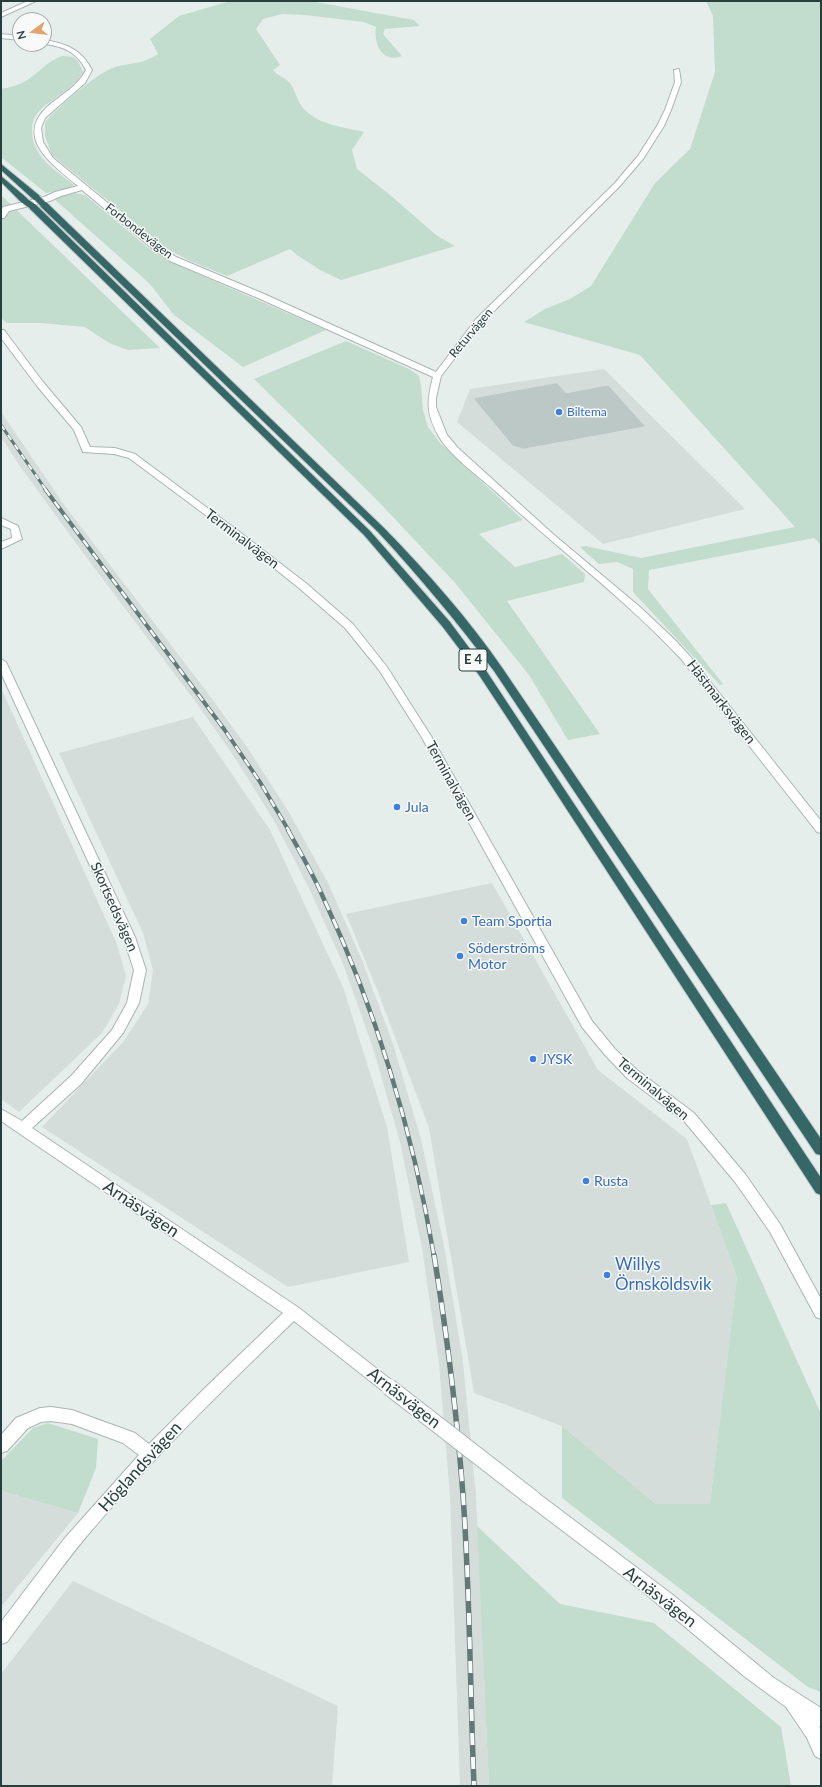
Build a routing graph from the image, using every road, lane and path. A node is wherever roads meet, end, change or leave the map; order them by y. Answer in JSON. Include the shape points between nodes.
{"nodes":[{"id":1,"x":32,"y":1,"type":"edge"},
{"id":2,"x":1,"y":16,"type":"edge"},
{"id":3,"x":1,"y":36,"type":"edge"},
{"id":4,"x":12,"y":37,"type":"edge"},
{"id":5,"x":52,"y":44,"type":"edge"},
{"id":6,"x":677,"y":70,"type":"dead end"},
{"id":7,"x":1,"y":166,"type":"edge"},
{"id":8,"x":1,"y":178,"type":"edge"},
{"id":9,"x":84,"y":187,"type":"junction"},
{"id":10,"x":34,"y":202,"type":"junction"},
{"id":11,"x":1,"y":216,"type":"edge"},
{"id":12,"x":1,"y":332,"type":"edge"},
{"id":13,"x":437,"y":376,"type":"junction"},
{"id":14,"x":1,"y":521,"type":"edge"},
{"id":15,"x":1,"y":546,"type":"edge"},
{"id":16,"x":609,"y":586,"type":"joint"},
{"id":17,"x":1,"y":662,"type":"edge"},
{"id":18,"x":821,"y":829,"type":"edge"},
{"id":19,"x":1,"y":1114,"type":"edge"},
{"id":20,"x":23,"y":1128,"type":"junction"},
{"id":21,"x":821,"y":1150,"type":"edge"},
{"id":22,"x":821,"y":1189,"type":"edge"},
{"id":23,"x":294,"y":1312,"type":"junction"},
{"id":24,"x":821,"y":1313,"type":"edge"},
{"id":25,"x":1,"y":1446,"type":"edge"},
{"id":26,"x":150,"y":1454,"type":"junction"},
{"id":27,"x":1,"y":1636,"type":"edge"},
{"id":28,"x":793,"y":1702,"type":"junction"},
{"id":29,"x":821,"y":1718,"type":"edge"},
{"id":30,"x":821,"y":1750,"type":"edge"}],
"edges":[{"from":1,"to":2,"type":"street"},
{"from":3,"to":4,"type":"street"},
{"from":5,"to":9,"type":"street","name":"Forbondevägen","via":[[72,48],[89,70],[76,87],[46,111],[39,124],[41,146],[50,159]]},
{"from":6,"to":13,"type":"street","name":"Returvägen","via":[[678,82],[670,106],[646,150],[601,201],[479,321]]},
{"from":7,"to":10,"type":"highway","number":"E 4"},
{"from":8,"to":10,"type":"highway","number":"E 4"},
{"from":9,"to":11,"type":"street","via":[[6,209]]},
{"from":9,"to":13,"type":"street","name":"Forbondevägen","via":[[156,247],[174,258]]},
{"from":10,"to":21,"type":"highway","number":"E 4","via":[[332,481],[421,572],[461,620],[502,675]]},
{"from":10,"to":22,"type":"highway","number":"E 4","via":[[367,534],[446,624],[511,716]]},
{"from":12,"to":24,"type":"street","name":"Terminalvägen","via":[[78,429],[86,450],[114,450],[132,456],[280,568],[349,626],[391,678],[426,736],[587,1024],[632,1074],[689,1117],[740,1178],[775,1228]]},
{"from":13,"to":16,"type":"street","name":"Returvägen","via":[[432,407],[444,436],[455,450]]},
{"from":14,"to":15,"type":"street","via":[[15,528],[17,539]]},
{"from":16,"to":18,"type":"street","name":"Hästmarksvägen","via":[[666,636],[685,657]]},
{"from":17,"to":20,"type":"street","name":"Skortsedsvägen","via":[[129,937],[140,970],[133,1003],[116,1033],[76,1080]]},
{"from":19,"to":20,"type":"street","name":"Arnäsvägen"},
{"from":20,"to":23,"type":"street","name":"Arnäsvägen"},
{"from":23,"to":26,"type":"street","name":"Höglandsvägen","via":[[206,1395]]},
{"from":23,"to":28,"type":"street","name":"Arnäsvägen","bridge":true},
{"from":25,"to":26,"type":"street","via":[[22,1423],[40,1415],[51,1414],[72,1417],[129,1438]]},
{"from":26,"to":27,"type":"street","name":"Höglandsvägen","via":[[79,1533]]},
{"from":28,"to":29,"type":"street","name":"Arnäsvägen"},
{"from":28,"to":30,"type":"street","name":"Arnäsvägen","via":[[813,1732]]}]}
